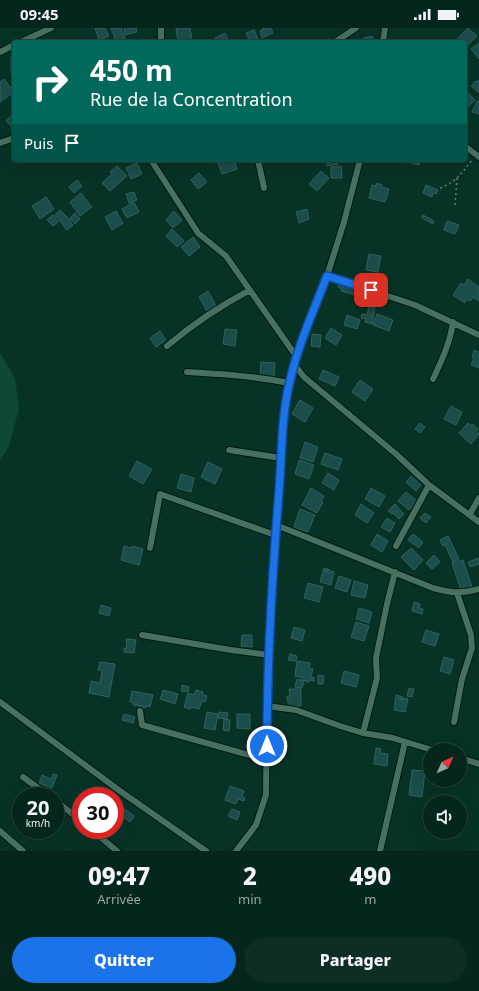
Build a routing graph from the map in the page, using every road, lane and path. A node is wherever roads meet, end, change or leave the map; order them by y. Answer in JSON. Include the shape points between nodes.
{"nodes":[{"id":1,"x":51,"y":28,"type":"edge"},
{"id":2,"x":162,"y":28,"type":"edge"},
{"id":3,"x":356,"y":28,"type":"edge"},
{"id":4,"x":385,"y":28,"type":"edge"},
{"id":5,"x":39,"y":31,"type":"edge"},
{"id":6,"x":23,"y":40,"type":"edge"},
{"id":7,"x":161,"y":40,"type":"edge"},
{"id":8,"x":338,"y":40,"type":"edge"},
{"id":9,"x":383,"y":40,"type":"edge"},
{"id":10,"x":12,"y":46,"type":"edge"},
{"id":11,"x":0,"y":52,"type":"edge"},
{"id":12,"x":12,"y":139,"type":"edge"},
{"id":13,"x":0,"y":143,"type":"edge"},
{"id":14,"x":467,"y":148,"type":"edge"},
{"id":15,"x":478,"y":156,"type":"edge"},
{"id":16,"x":152,"y":162,"type":"edge"},
{"id":17,"x":258,"y":162,"type":"edge"},
{"id":18,"x":360,"y":162,"type":"edge"},
{"id":19,"x":457,"y":178,"type":"junction"},
{"id":20,"x":264,"y":188,"type":"dead end"},
{"id":21,"x":440,"y":188,"type":"dead end"},
{"id":22,"x":455,"y":205,"type":"dead end"},
{"id":23,"x":327,"y":276,"type":"junction"},
{"id":24,"x":250,"y":290,"type":"junction"},
{"id":25,"x":453,"y":322,"type":"junction"},
{"id":26,"x":479,"y":327,"type":"edge"},
{"id":27,"x":478,"y":334,"type":"edge"},
{"id":28,"x":167,"y":346,"type":"dead end"},
{"id":29,"x":296,"y":356,"type":"junction"},
{"id":30,"x":294,"y":364,"type":"junction"},
{"id":31,"x":187,"y":372,"type":"dead end"},
{"id":32,"x":433,"y":379,"type":"dead end"},
{"id":33,"x":290,"y":383,"type":"junction"},
{"id":34,"x":229,"y":450,"type":"dead end"},
{"id":35,"x":281,"y":458,"type":"junction"},
{"id":36,"x":429,"y":485,"type":"junction"},
{"id":37,"x":479,"y":498,"type":"edge"},
{"id":38,"x":470,"y":514,"type":"junction"},
{"id":39,"x":479,"y":522,"type":"edge"},
{"id":40,"x":276,"y":525,"type":"junction"},
{"id":41,"x":275,"y":535,"type":"junction"},
{"id":42,"x":396,"y":546,"type":"dead end"},
{"id":43,"x":150,"y":548,"type":"dead end"},
{"id":44,"x":395,"y":572,"type":"junction"},
{"id":45,"x":479,"y":589,"type":"edge"},
{"id":46,"x":457,"y":593,"type":"junction"},
{"id":47,"x":142,"y":635,"type":"dead end"},
{"id":48,"x":269,"y":655,"type":"junction"},
{"id":49,"x":0,"y":702,"type":"edge"},
{"id":50,"x":267,"y":706,"type":"junction"},
{"id":51,"x":140,"y":711,"type":"dead end"},
{"id":52,"x":454,"y":722,"type":"dead end"},
{"id":53,"x":363,"y":733,"type":"junction"},
{"id":54,"x":405,"y":742,"type":"junction"},
{"id":55,"x":423,"y":747,"type":"edge"},
{"id":56,"x":267,"y":760,"type":"junction"},
{"id":57,"x":467,"y":760,"type":"edge"},
{"id":58,"x":479,"y":764,"type":"edge"},
{"id":59,"x":23,"y":776,"type":"dead end"},
{"id":60,"x":37,"y":787,"type":"edge"},
{"id":61,"x":64,"y":807,"type":"edge"},
{"id":62,"x":72,"y":814,"type":"edge"},
{"id":63,"x":0,"y":831,"type":"edge"},
{"id":64,"x":103,"y":839,"type":"edge"},
{"id":65,"x":23,"y":851,"type":"edge"},
{"id":66,"x":117,"y":851,"type":"edge"},
{"id":67,"x":206,"y":851,"type":"edge"},
{"id":68,"x":236,"y":851,"type":"edge"},
{"id":69,"x":380,"y":851,"type":"edge"}],
"edges":[{"from":1,"to":5,"type":"street"},
{"from":2,"to":7,"type":"street"},
{"from":3,"to":8,"type":"street"},
{"from":4,"to":9,"type":"street"},
{"from":5,"to":6,"type":"street"},
{"from":10,"to":11,"type":"street"},
{"from":12,"to":13,"type":"street"},
{"from":14,"to":15,"type":"street"},
{"from":15,"to":19,"type":"path"},
{"from":16,"to":24,"type":"street","via":[[198,233],[226,256]]},
{"from":17,"to":20,"type":"street"},
{"from":18,"to":23,"type":"street"},
{"from":19,"to":21,"type":"path"},
{"from":19,"to":22,"type":"path"},
{"from":23,"to":25,"type":"street"},
{"from":23,"to":29,"type":"street"},
{"from":24,"to":28,"type":"street","via":[[228,301]]},
{"from":24,"to":29,"type":"street"},
{"from":25,"to":27,"type":"street"},
{"from":25,"to":32,"type":"street","via":[[444,356]]},
{"from":26,"to":27,"type":"street"},
{"from":29,"to":30,"type":"street"},
{"from":30,"to":33,"type":"street"},
{"from":30,"to":36,"type":"street","via":[[304,377]]},
{"from":31,"to":33,"type":"street","via":[[240,375]]},
{"from":33,"to":35,"type":"street","via":[[283,424]]},
{"from":34,"to":35,"type":"street"},
{"from":35,"to":40,"type":"street"},
{"from":36,"to":38,"type":"street"},
{"from":36,"to":42,"type":"street"},
{"from":37,"to":38,"type":"street"},
{"from":38,"to":39,"type":"street"},
{"from":40,"to":41,"type":"street"},
{"from":40,"to":44,"type":"street"},
{"from":41,"to":43,"type":"street","via":[[160,494]]},
{"from":41,"to":48,"type":"street"},
{"from":44,"to":46,"type":"street","via":[[433,588]]},
{"from":44,"to":53,"type":"street","via":[[376,658],[377,678]]},
{"from":45,"to":46,"type":"street"},
{"from":46,"to":52,"type":"street","via":[[471,635],[472,648],[462,679]]},
{"from":47,"to":48,"type":"street"},
{"from":48,"to":50,"type":"street"},
{"from":49,"to":67,"type":"street"},
{"from":50,"to":53,"type":"street","via":[[296,710]]},
{"from":50,"to":56,"type":"street"},
{"from":51,"to":56,"type":"street","via":[[142,725]]},
{"from":53,"to":54,"type":"street"},
{"from":54,"to":55,"type":"street"},
{"from":54,"to":69,"type":"street"},
{"from":56,"to":68,"type":"street","via":[[266,796],[256,825]]},
{"from":57,"to":58,"type":"street"},
{"from":59,"to":60,"type":"street"},
{"from":61,"to":62,"type":"street"},
{"from":63,"to":65,"type":"street"},
{"from":64,"to":66,"type":"street"}]}
